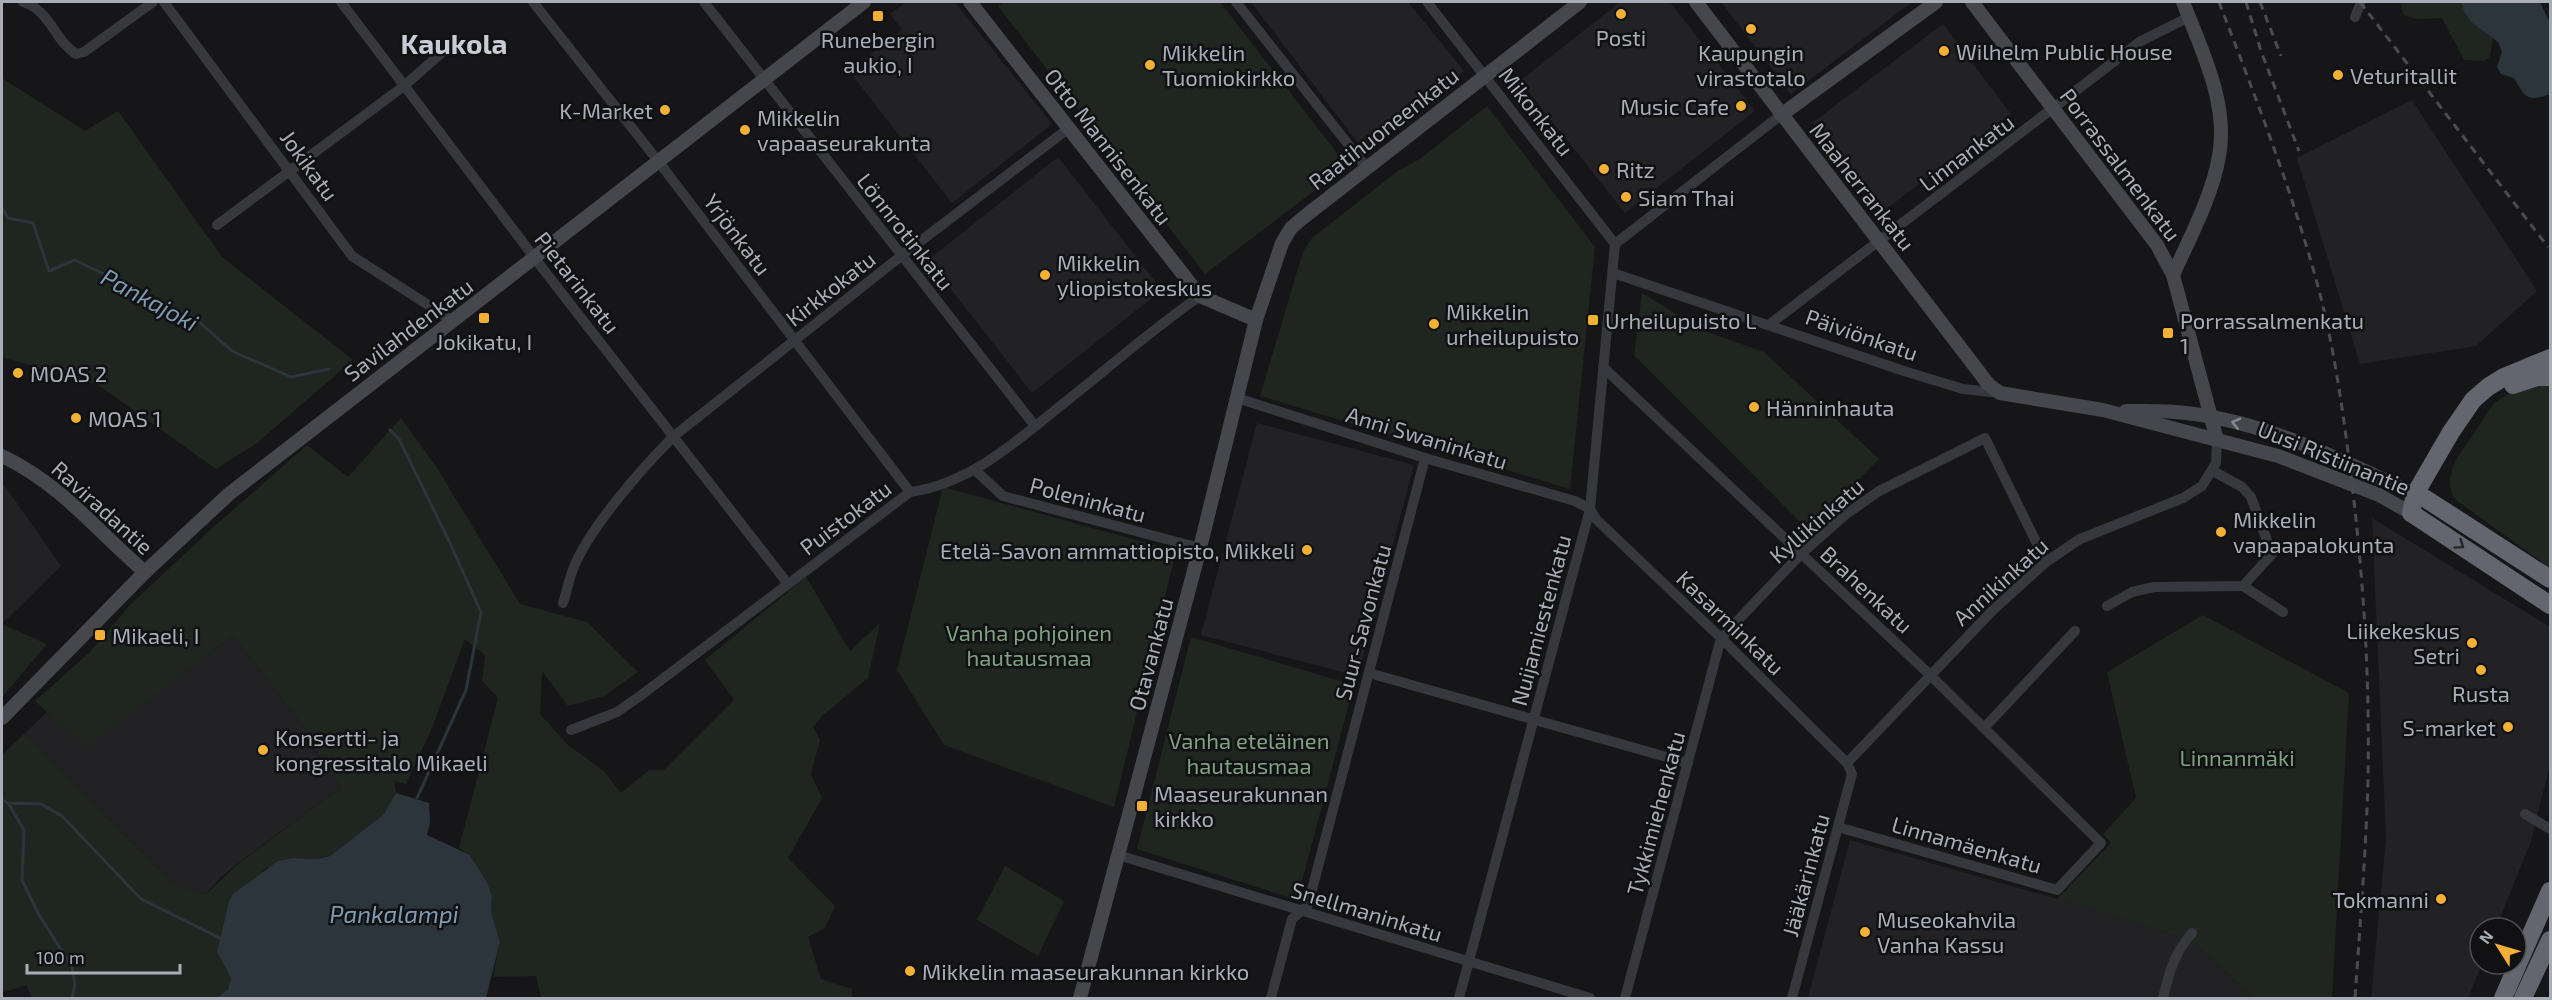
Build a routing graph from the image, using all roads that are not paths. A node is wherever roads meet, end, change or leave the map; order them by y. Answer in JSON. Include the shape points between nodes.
{"nodes":[{"id":1,"x":23,"y":2,"type":"edge"},
{"id":2,"x":153,"y":2,"type":"edge"},
{"id":3,"x":164,"y":2,"type":"edge"},
{"id":4,"x":341,"y":2,"type":"edge"},
{"id":5,"x":533,"y":2,"type":"edge"},
{"id":6,"x":704,"y":2,"type":"edge"},
{"id":7,"x":864,"y":2,"type":"edge"},
{"id":8,"x":970,"y":2,"type":"edge"},
{"id":9,"x":1236,"y":2,"type":"edge"},
{"id":10,"x":1427,"y":2,"type":"edge"},
{"id":11,"x":1580,"y":2,"type":"edge"},
{"id":12,"x":1696,"y":2,"type":"edge"},
{"id":13,"x":1936,"y":2,"type":"edge"},
{"id":14,"x":1972,"y":2,"type":"edge"},
{"id":15,"x":2183,"y":2,"type":"edge"},
{"id":16,"x":2361,"y":2,"type":"edge"},
{"id":17,"x":36,"y":4,"type":"edge"},
{"id":18,"x":2189,"y":17,"type":"junction"},
{"id":19,"x":2355,"y":17,"type":"dead end"},
{"id":20,"x":456,"y":40,"type":"dead end"},
{"id":21,"x":1484,"y":75,"type":"junction"},
{"id":22,"x":765,"y":80,"type":"junction"},
{"id":23,"x":404,"y":86,"type":"junction"},
{"id":24,"x":2054,"y":110,"type":"junction"},
{"id":25,"x":1781,"y":115,"type":"junction"},
{"id":26,"x":1069,"y":128,"type":"junction"},
{"id":27,"x":658,"y":161,"type":"junction"},
{"id":28,"x":1366,"y":168,"type":"junction"},
{"id":29,"x":290,"y":169,"type":"junction"},
{"id":30,"x":217,"y":225,"type":"dead end"},
{"id":31,"x":1879,"y":242,"type":"junction"},
{"id":32,"x":1615,"y":244,"type":"junction"},
{"id":33,"x":901,"y":256,"type":"junction"},
{"id":34,"x":534,"y":258,"type":"junction"},
{"id":35,"x":1612,"y":273,"type":"junction"},
{"id":36,"x":2173,"y":275,"type":"junction"},
{"id":37,"x":1200,"y":296,"type":"junction"},
{"id":38,"x":1256,"y":320,"type":"junction"},
{"id":39,"x":453,"y":321,"type":"junction"},
{"id":40,"x":1770,"y":324,"type":"junction"},
{"id":41,"x":793,"y":341,"type":"junction"},
{"id":42,"x":2550,"y":358,"type":"edge"},
{"id":43,"x":1603,"y":367,"type":"junction"},
{"id":44,"x":2550,"y":377,"type":"edge"},
{"id":45,"x":2000,"y":393,"type":"junction"},
{"id":46,"x":1237,"y":398,"type":"junction"},
{"id":47,"x":2103,"y":410,"type":"junction"},
{"id":48,"x":2211,"y":417,"type":"junction"},
{"id":49,"x":1035,"y":426,"type":"junction"},
{"id":50,"x":674,"y":436,"type":"junction"},
{"id":51,"x":2217,"y":440,"type":"junction"},
{"id":52,"x":2,"y":456,"type":"edge"},
{"id":53,"x":1425,"y":458,"type":"junction"},
{"id":54,"x":975,"y":470,"type":"junction"},
{"id":55,"x":2213,"y":471,"type":"junction"},
{"id":56,"x":910,"y":492,"type":"junction"},
{"id":57,"x":2420,"y":497,"type":"junction"},
{"id":58,"x":1590,"y":509,"type":"junction"},
{"id":59,"x":2411,"y":513,"type":"junction"},
{"id":60,"x":1200,"y":548,"type":"junction"},
{"id":61,"x":1801,"y":554,"type":"junction"},
{"id":62,"x":2046,"y":562,"type":"junction"},
{"id":63,"x":145,"y":572,"type":"junction"},
{"id":64,"x":2550,"y":579,"type":"edge"},
{"id":65,"x":788,"y":584,"type":"junction"},
{"id":66,"x":2243,"y":586,"type":"junction"},
{"id":67,"x":563,"y":603,"type":"dead end"},
{"id":68,"x":2550,"y":605,"type":"edge"},
{"id":69,"x":2106,"y":606,"type":"dead end"},
{"id":70,"x":2283,"y":612,"type":"dead end"},
{"id":71,"x":2075,"y":631,"type":"dead end"},
{"id":72,"x":1721,"y":638,"type":"junction"},
{"id":73,"x":1369,"y":674,"type":"junction"},
{"id":74,"x":1929,"y":674,"type":"junction"},
{"id":75,"x":2,"y":718,"type":"edge"},
{"id":76,"x":1533,"y":720,"type":"junction"},
{"id":77,"x":1984,"y":728,"type":"junction"},
{"id":78,"x":571,"y":730,"type":"dead end"},
{"id":79,"x":1688,"y":763,"type":"junction"},
{"id":80,"x":1847,"y":763,"type":"junction"},
{"id":81,"x":2525,"y":814,"type":"dead end"},
{"id":82,"x":1839,"y":827,"type":"junction"},
{"id":83,"x":2550,"y":829,"type":"edge"},
{"id":84,"x":2101,"y":843,"type":"joint"},
{"id":85,"x":1118,"y":855,"type":"junction"},
{"id":86,"x":2550,"y":891,"type":"edge"},
{"id":87,"x":1302,"y":911,"type":"junction"},
{"id":88,"x":2192,"y":933,"type":"dead end"},
{"id":89,"x":2550,"y":940,"type":"edge"},
{"id":90,"x":1469,"y":962,"type":"junction"},
{"id":91,"x":1080,"y":999,"type":"edge"},
{"id":92,"x":1271,"y":999,"type":"edge"},
{"id":93,"x":1459,"y":999,"type":"edge"},
{"id":94,"x":1590,"y":999,"type":"edge"},
{"id":95,"x":1625,"y":999,"type":"edge"},
{"id":96,"x":1792,"y":999,"type":"edge"},
{"id":97,"x":2163,"y":999,"type":"edge"},
{"id":98,"x":2503,"y":999,"type":"edge"},
{"id":99,"x":2523,"y":999,"type":"edge"}],
"edges":[{"from":1,"to":17,"type":"street"},
{"from":2,"to":17,"type":"street","via":[[76,54],[66,48]]},
{"from":3,"to":29,"type":"street","name":"Jokikatu"},
{"from":4,"to":23,"type":"street","name":"Pietarinkatu"},
{"from":5,"to":27,"type":"street","name":"Yrjönkatu"},
{"from":6,"to":22,"type":"street","name":"Lönnrotinkatu"},
{"from":7,"to":22,"type":"main road","name":"Savilahdenkatu"},
{"from":8,"to":26,"type":"main road","name":"Otto Mannisenkatu"},
{"from":9,"to":28,"type":"street"},
{"from":10,"to":21,"type":"street","name":"Mikonkatu"},
{"from":11,"to":21,"type":"main road","name":"Raatihuoneenkatu"},
{"from":12,"to":25,"type":"main road","name":"Maaherrankatu"},
{"from":13,"to":25,"type":"main road"},
{"from":14,"to":24,"type":"main road","name":"Porrassalmenkatu"},
{"from":15,"to":18,"type":"main road"},
{"from":16,"to":19,"type":"street"},
{"from":18,"to":24,"type":"street","name":"Linnankatu","via":[[2141,41]]},
{"from":18,"to":36,"type":"main road","via":[[2219,111],[2220,155]]},
{"from":20,"to":23,"type":"street"},
{"from":21,"to":28,"type":"main road","name":"Raatihuoneenkatu"},
{"from":21,"to":32,"type":"street","name":"Mikonkatu"},
{"from":22,"to":27,"type":"main road","name":"Savilahdenkatu"},
{"from":22,"to":33,"type":"street","name":"Lönnrotinkatu"},
{"from":23,"to":29,"type":"street"},
{"from":23,"to":34,"type":"street","name":"Pietarinkatu"},
{"from":24,"to":31,"type":"street","name":"Linnankatu"},
{"from":24,"to":36,"type":"main road","name":"Porrassalmenkatu","via":[[2154,240]]},
{"from":25,"to":31,"type":"main road","name":"Maaherrankatu"},
{"from":25,"to":32,"type":"street"},
{"from":26,"to":33,"type":"street","name":"Kirkkokatu"},
{"from":26,"to":37,"type":"main road","name":"Otto Mannisenkatu"},
{"from":27,"to":34,"type":"main road","name":"Savilahdenkatu"},
{"from":27,"to":41,"type":"street","name":"Yrjönkatu"},
{"from":28,"to":38,"type":"main road","name":"Raatihuoneenkatu","via":[[1291,228],[1282,243]]},
{"from":29,"to":30,"type":"street"},
{"from":29,"to":39,"type":"street","name":"Jokikatu","via":[[352,256]]},
{"from":31,"to":40,"type":"street","name":"Linnankatu"},
{"from":31,"to":45,"type":"main road","name":"Maaherrankatu","via":[[1989,385]]},
{"from":32,"to":35,"type":"street","name":"Nuijamiestenkatu"},
{"from":33,"to":41,"type":"street","name":"Kirkkokatu"},
{"from":33,"to":49,"type":"street","name":"Lönnrotinkatu"},
{"from":34,"to":39,"type":"main road","name":"Savilahdenkatu"},
{"from":34,"to":50,"type":"street","name":"Pietarinkatu"},
{"from":35,"to":40,"type":"street","name":"Päiviönkatu"},
{"from":35,"to":43,"type":"street","name":"Nuijamiestenkatu"},
{"from":36,"to":48,"type":"main road","name":"Porrassalmenkatu"},
{"from":37,"to":38,"type":"main road","name":"Otto Mannisenkatu"},
{"from":37,"to":49,"type":"street","name":"Puistokatu"},
{"from":38,"to":46,"type":"main road","name":"Otavankatu"},
{"from":39,"to":63,"type":"main road","name":"Savilahdenkatu","via":[[229,494]]},
{"from":40,"to":45,"type":"street","name":"Päiviönkatu","via":[[1963,389]]},
{"from":41,"to":50,"type":"street","name":"Kirkkokatu"},
{"from":41,"to":56,"type":"street","name":"Yrjönkatu"},
{"from":42,"to":57,"type":"highway","via":[[2504,377],[2473,400],[2451,432]]},
{"from":43,"to":58,"type":"street","name":"Nuijamiestenkatu"},
{"from":43,"to":61,"type":"street","name":"Brahenkatu"},
{"from":44,"to":57,"type":"highway","via":[[2537,377],[2508,387],[2481,409]]},
{"from":45,"to":47,"type":"main road","name":"Päiviönkatu"},
{"from":46,"to":53,"type":"street","name":"Anni Swaninkatu"},
{"from":46,"to":60,"type":"main road","name":"Otavankatu"},
{"from":47,"to":48,"type":"main road","name":"Päiviönkatu","via":[[2185,412]]},
{"from":47,"to":51,"type":"main road","name":"Päiviönkatu"},
{"from":48,"to":51,"type":"main road","name":"Porrassalmenkatu"},
{"from":57,"to":48,"type":"main road","name":"Uusi Ristiinantie","one_way":true,"via":[[2316,447]]},
{"from":49,"to":54,"type":"street","name":"Puistokatu"},
{"from":50,"to":65,"type":"street","name":"Pietarinkatu"},
{"from":50,"to":67,"type":"street","name":"Kirkkokatu","via":[[653,456],[586,545],[574,567]]},
{"from":51,"to":55,"type":"street"},
{"from":51,"to":59,"type":"main road","name":"Uusi Ristiinantie","via":[[2278,456],[2379,495]]},
{"from":52,"to":63,"type":"main road","name":"Raviradantie","via":[[70,500]]},
{"from":53,"to":58,"type":"street","name":"Anni Swaninkatu","via":[[1575,501]]},
{"from":53,"to":73,"type":"street","name":"Suur-Savonkatu"},
{"from":54,"to":56,"type":"street","name":"Puistokatu"},
{"from":54,"to":60,"type":"street","name":"Poleninkatu","via":[[1003,496]]},
{"from":55,"to":62,"type":"street","name":"Annikinkatu","via":[[2202,486],[2183,498],[2080,539]]},
{"from":55,"to":66,"type":"street","via":[[2251,497],[2272,554]]},
{"from":56,"to":65,"type":"street","name":"Puistokatu"},
{"from":57,"to":59,"type":"highway"},
{"from":57,"to":64,"type":"highway","name":"Uusi Ristiinantie"},
{"from":58,"to":72,"type":"street","name":"Kasarminkatu"},
{"from":58,"to":76,"type":"street","name":"Nuijamiestenkatu"},
{"from":59,"to":68,"type":"highway","name":"Uusi Ristiinantie","one_way":true},
{"from":60,"to":85,"type":"main road","name":"Otavankatu"},
{"from":61,"to":62,"type":"street","name":"Kyllikinkatu","via":[[1879,491],[1985,438]]},
{"from":61,"to":72,"type":"street","name":"Kyllikinkatu"},
{"from":61,"to":74,"type":"street","name":"Brahenkatu"},
{"from":62,"to":74,"type":"street","name":"Annikinkatu"},
{"from":63,"to":75,"type":"main road","name":"Savilahdenkatu"},
{"from":65,"to":78,"type":"street","name":"Puistokatu","via":[[617,712]]},
{"from":66,"to":69,"type":"street","via":[[2154,587],[2132,592]]},
{"from":66,"to":70,"type":"street"},
{"from":71,"to":77,"type":"street"},
{"from":72,"to":79,"type":"street","name":"Tykkimiehenkatu"},
{"from":72,"to":80,"type":"street","name":"Kasarminkatu"},
{"from":73,"to":76,"type":"street"},
{"from":73,"to":87,"type":"street","name":"Suur-Savonkatu","via":[[1308,905]]},
{"from":74,"to":77,"type":"street","name":"Brahenkatu"},
{"from":74,"to":80,"type":"street","name":"Annikinkatu"},
{"from":76,"to":79,"type":"street"},
{"from":76,"to":90,"type":"street","name":"Nuijamiestenkatu"},
{"from":77,"to":84,"type":"street","name":"Brahenkatu"},
{"from":79,"to":95,"type":"street","name":"Tykkimiehenkatu"},
{"from":80,"to":82,"type":"street","name":"Jääkärinkatu","via":[[1852,774]]},
{"from":81,"to":83,"type":"street"},
{"from":82,"to":84,"type":"street","name":"Linnamäenkatu","via":[[2057,890]]},
{"from":82,"to":96,"type":"street","name":"Jääkärinkatu"},
{"from":85,"to":87,"type":"street","name":"Snellmaninkatu"},
{"from":85,"to":91,"type":"main road","name":"Otavankatu"},
{"from":86,"to":98,"type":"highway"},
{"from":87,"to":90,"type":"street","name":"Snellmaninkatu"},
{"from":87,"to":92,"type":"street","name":"Suur-Savonkatu","via":[[1292,919]]},
{"from":88,"to":97,"type":"street","via":[[2172,961]]},
{"from":89,"to":99,"type":"highway"},
{"from":90,"to":93,"type":"street","name":"Nuijamiestenkatu"},
{"from":90,"to":94,"type":"street","name":"Snellmaninkatu"}]}
